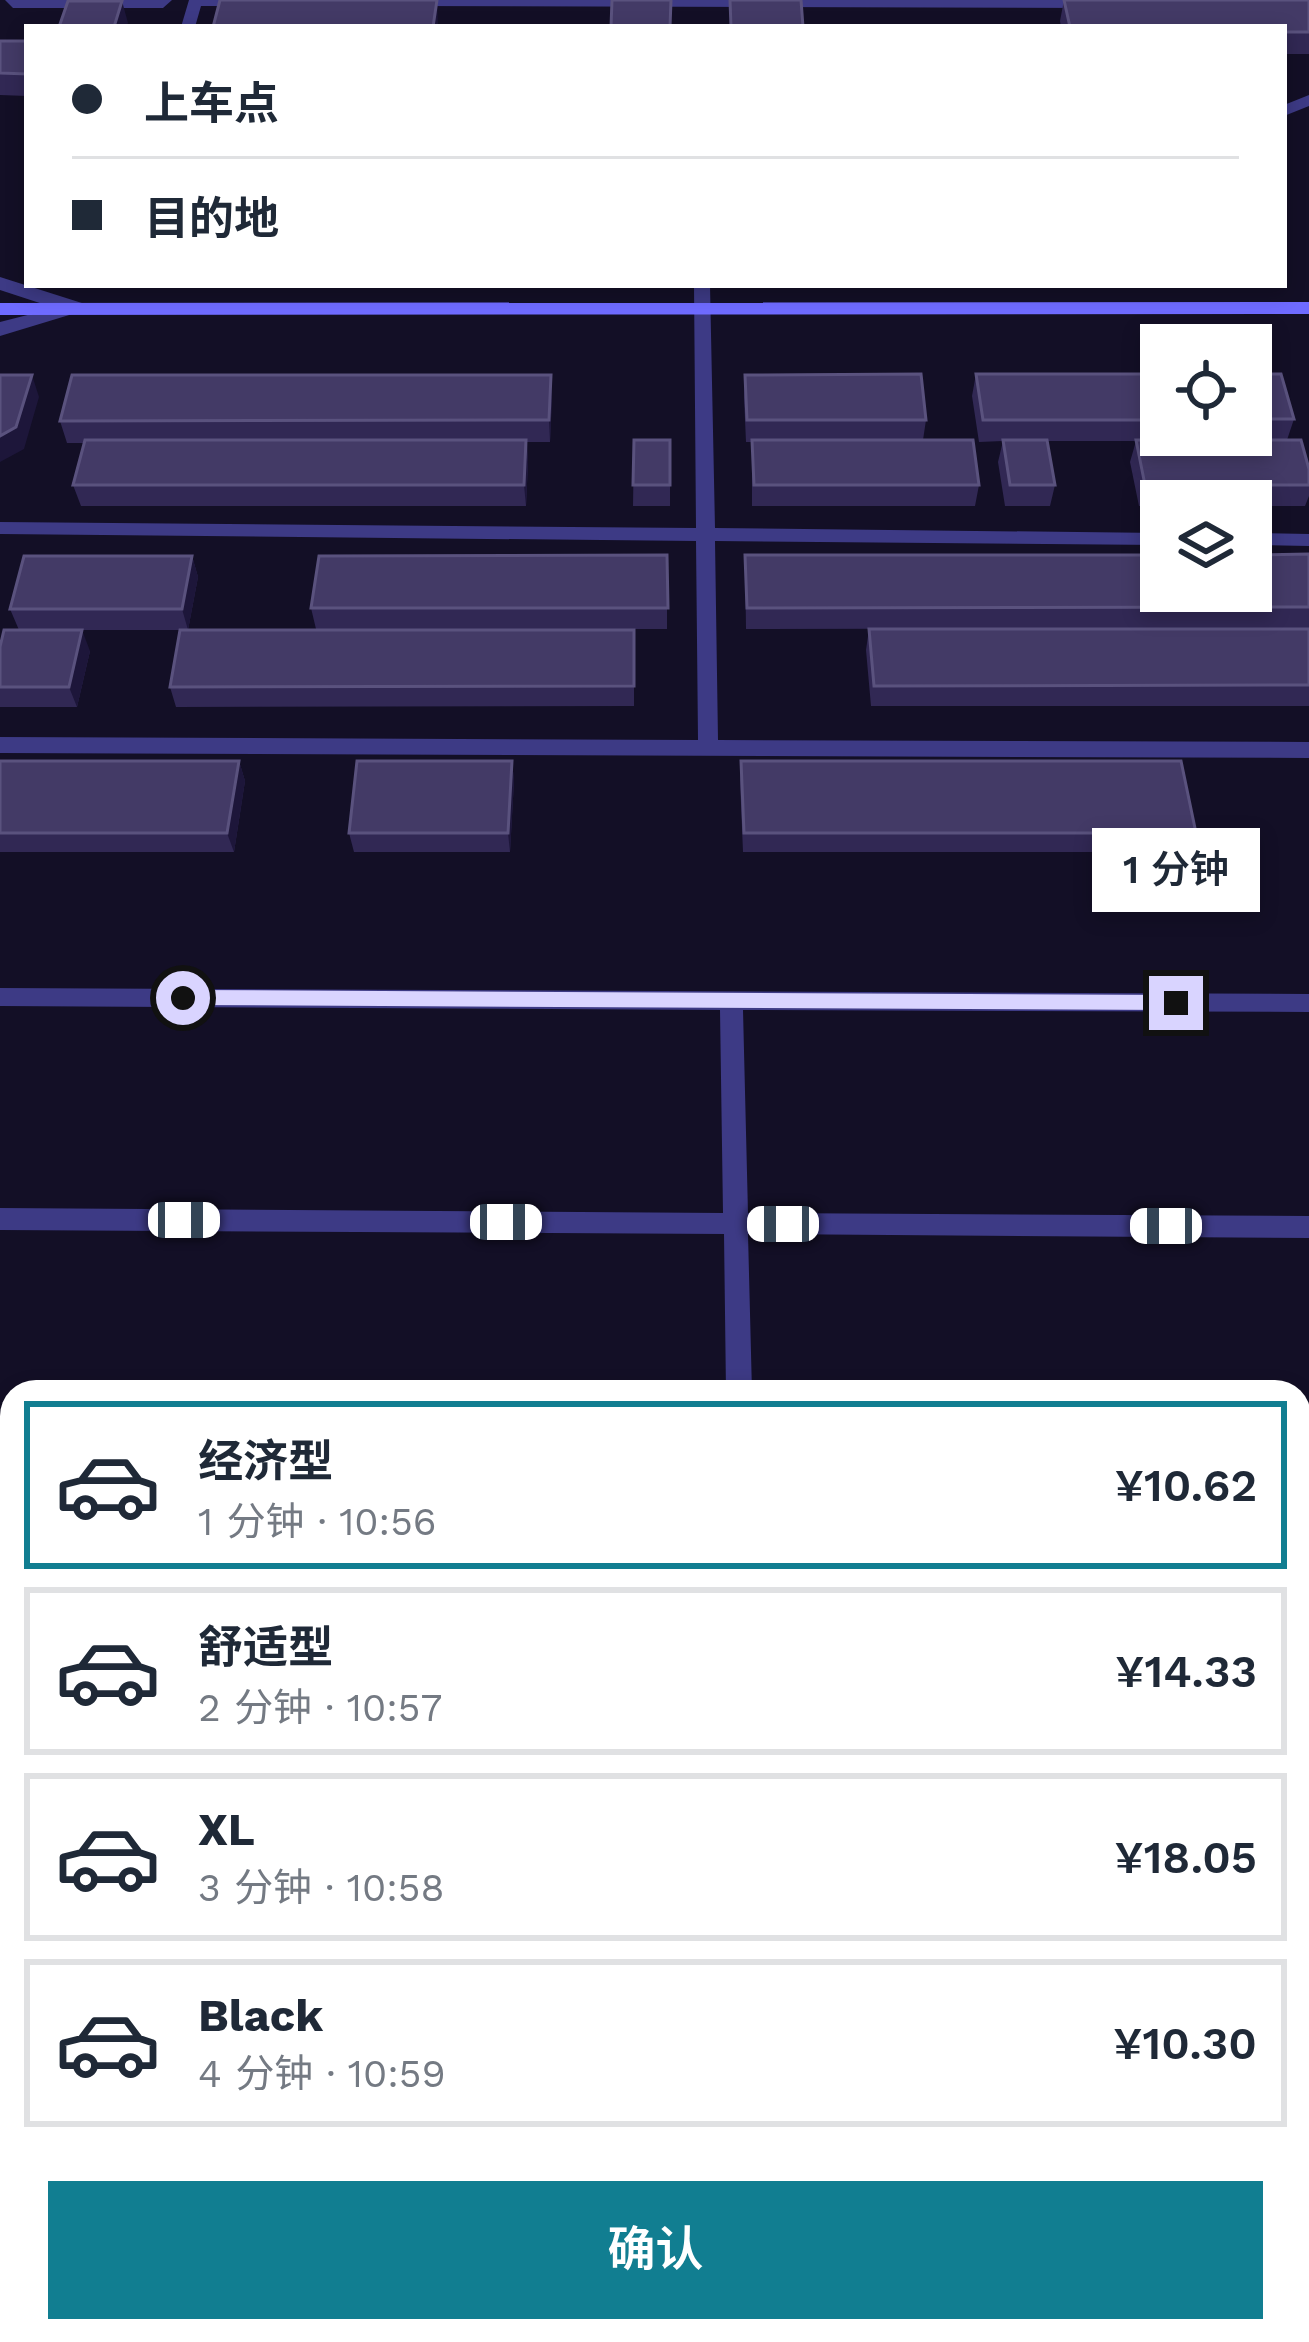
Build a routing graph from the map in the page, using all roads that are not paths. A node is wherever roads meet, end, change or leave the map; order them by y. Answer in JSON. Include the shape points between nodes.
{"nodes":[{"id":1,"x":12,"y":0,"type":"edge"},
{"id":2,"x":165,"y":0,"type":"edge"},
{"id":3,"x":267,"y":2,"type":"edge"},
{"id":4,"x":386,"y":2,"type":"edge"},
{"id":5,"x":699,"y":2,"type":"edge"},
{"id":6,"x":1097,"y":4,"type":"edge"},
{"id":7,"x":189,"y":24,"type":"edge"},
{"id":8,"x":0,"y":283,"type":"edge"},
{"id":9,"x":702,"y":296,"type":"edge"},
{"id":10,"x":1309,"y":308,"type":"edge"},
{"id":11,"x":0,"y":309,"type":"edge"},
{"id":12,"x":79,"y":309,"type":"junction"},
{"id":13,"x":0,"y":329,"type":"edge"},
{"id":14,"x":0,"y":528,"type":"edge"},
{"id":15,"x":705,"y":535,"type":"junction"},
{"id":16,"x":1140,"y":539,"type":"edge"},
{"id":17,"x":1272,"y":539,"type":"edge"},
{"id":18,"x":1309,"y":540,"type":"edge"},
{"id":19,"x":0,"y":745,"type":"edge"},
{"id":20,"x":708,"y":748,"type":"junction"},
{"id":21,"x":1309,"y":751,"type":"edge"},
{"id":22,"x":0,"y":997,"type":"edge"},
{"id":23,"x":731,"y":1000,"type":"junction"},
{"id":24,"x":1309,"y":1004,"type":"edge"},
{"id":25,"x":0,"y":1220,"type":"edge"},
{"id":26,"x":736,"y":1224,"type":"junction"},
{"id":27,"x":1309,"y":1227,"type":"edge"},
{"id":28,"x":739,"y":1380,"type":"edge"}],
"edges":[{"from":1,"to":2,"type":"lane"},
{"from":3,"to":7,"type":"lane","via":[[195,2]]},
{"from":4,"to":5,"type":"lane"},
{"from":5,"to":6,"type":"lane"},
{"from":8,"to":12,"type":"street"},
{"from":9,"to":10,"type":"main road"},
{"from":9,"to":12,"type":"main road"},
{"from":9,"to":15,"type":"lane"},
{"from":11,"to":12,"type":"main road"},
{"from":12,"to":13,"type":"street"},
{"from":14,"to":15,"type":"lane"},
{"from":15,"to":16,"type":"lane"},
{"from":15,"to":20,"type":"lane"},
{"from":17,"to":18,"type":"lane"},
{"from":19,"to":20,"type":"lane"},
{"from":20,"to":21,"type":"lane"},
{"from":22,"to":23,"type":"lane"},
{"from":23,"to":24,"type":"lane"},
{"from":23,"to":26,"type":"lane"},
{"from":25,"to":26,"type":"lane"},
{"from":26,"to":27,"type":"lane"},
{"from":26,"to":28,"type":"lane"}]}
